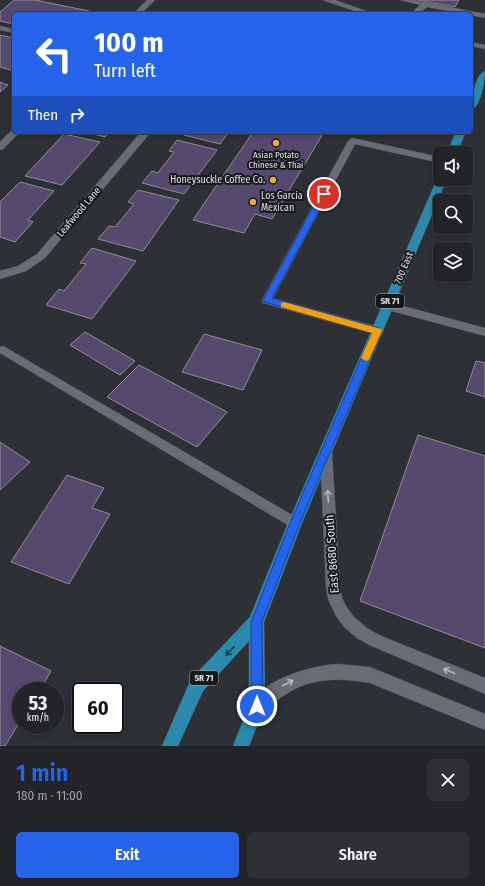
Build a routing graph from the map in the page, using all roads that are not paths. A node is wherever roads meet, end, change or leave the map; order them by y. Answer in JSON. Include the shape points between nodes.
{"nodes":[{"id":1,"x":151,"y":0,"type":"edge"},
{"id":2,"x":328,"y":0,"type":"edge"},
{"id":3,"x":403,"y":0,"type":"edge"},
{"id":4,"x":340,"y":2,"type":"edge"},
{"id":5,"x":425,"y":5,"type":"junction"},
{"id":6,"x":138,"y":12,"type":"edge"},
{"id":7,"x":366,"y":12,"type":"edge"},
{"id":8,"x":416,"y":12,"type":"edge"},
{"id":9,"x":463,"y":12,"type":"edge"},
{"id":10,"x":473,"y":14,"type":"edge"},
{"id":11,"x":485,"y":16,"type":"edge"},
{"id":12,"x":0,"y":28,"type":"edge"},
{"id":13,"x":12,"y":31,"type":"edge"},
{"id":14,"x":473,"y":44,"type":"edge"},
{"id":15,"x":485,"y":47,"type":"edge"},
{"id":16,"x":485,"y":74,"type":"edge"},
{"id":17,"x":473,"y":102,"type":"edge"},
{"id":18,"x":13,"y":134,"type":"edge"},
{"id":19,"x":144,"y":134,"type":"edge"},
{"id":20,"x":460,"y":134,"type":"edge"},
{"id":21,"x":455,"y":146,"type":"edge"},
{"id":22,"x":0,"y":147,"type":"edge"},
{"id":23,"x":433,"y":158,"type":"edge"},
{"id":24,"x":439,"y":186,"type":"edge"},
{"id":25,"x":0,"y":275,"type":"edge"},
{"id":26,"x":388,"y":306,"type":"junction"},
{"id":27,"x":378,"y":331,"type":"junction"},
{"id":28,"x":485,"y":332,"type":"edge"},
{"id":29,"x":2,"y":350,"type":"dead end"},
{"id":30,"x":326,"y":452,"type":"junction"},
{"id":31,"x":295,"y":523,"type":"junction"},
{"id":32,"x":256,"y":622,"type":"junction"},
{"id":33,"x":485,"y":686,"type":"edge"},
{"id":34,"x":257,"y":706,"type":"junction"},
{"id":35,"x":485,"y":722,"type":"edge"},
{"id":36,"x":170,"y":746,"type":"edge"},
{"id":37,"x":241,"y":746,"type":"edge"}],
"edges":[{"from":1,"to":6,"type":"street"},
{"from":2,"to":4,"type":"street"},
{"from":3,"to":5,"type":"lane"},
{"from":4,"to":7,"type":"street"},
{"from":5,"to":8,"type":"lane"},
{"from":5,"to":9,"type":"lane"},
{"from":10,"to":11,"type":"lane"},
{"from":12,"to":13,"type":"lane"},
{"from":14,"to":15,"type":"street"},
{"from":16,"to":17,"type":"main road"},
{"from":18,"to":22,"type":"street"},
{"from":19,"to":25,"type":"street","name":"Leafwood Lane","via":[[41,256],[19,271]]},
{"from":20,"to":21,"type":"main road"},
{"from":23,"to":27,"type":"lane","via":[[352,141],[267,300]]},
{"from":24,"to":26,"type":"main road","name":"700 East","number":"SR 71"},
{"from":26,"to":27,"type":"main road","name":"700 East","number":"SR 71"},
{"from":26,"to":28,"type":"lane"},
{"from":27,"to":30,"type":"main road","name":"700 East","number":"SR 71"},
{"from":29,"to":31,"type":"lane"},
{"from":30,"to":31,"type":"main road","name":"700 East","number":"SR 71"},
{"from":33,"to":30,"type":"street","name":"East 8680 South","one_way":true,"via":[[374,640],[349,622],[341,612],[333,586]]},
{"from":31,"to":32,"type":"main road","name":"700 East","number":"SR 71"},
{"from":32,"to":34,"type":"main road","name":"700 East","number":"SR 71"},
{"from":32,"to":36,"type":"main road","name":"700 East","number":"SR 71","one_way":true,"via":[[197,685]]},
{"from":34,"to":35,"type":"street","one_way":true,"via":[[270,694],[300,677],[323,672],[351,672],[370,675]]},
{"from":34,"to":37,"type":"main road","name":"700 East","number":"SR 71"}]}
